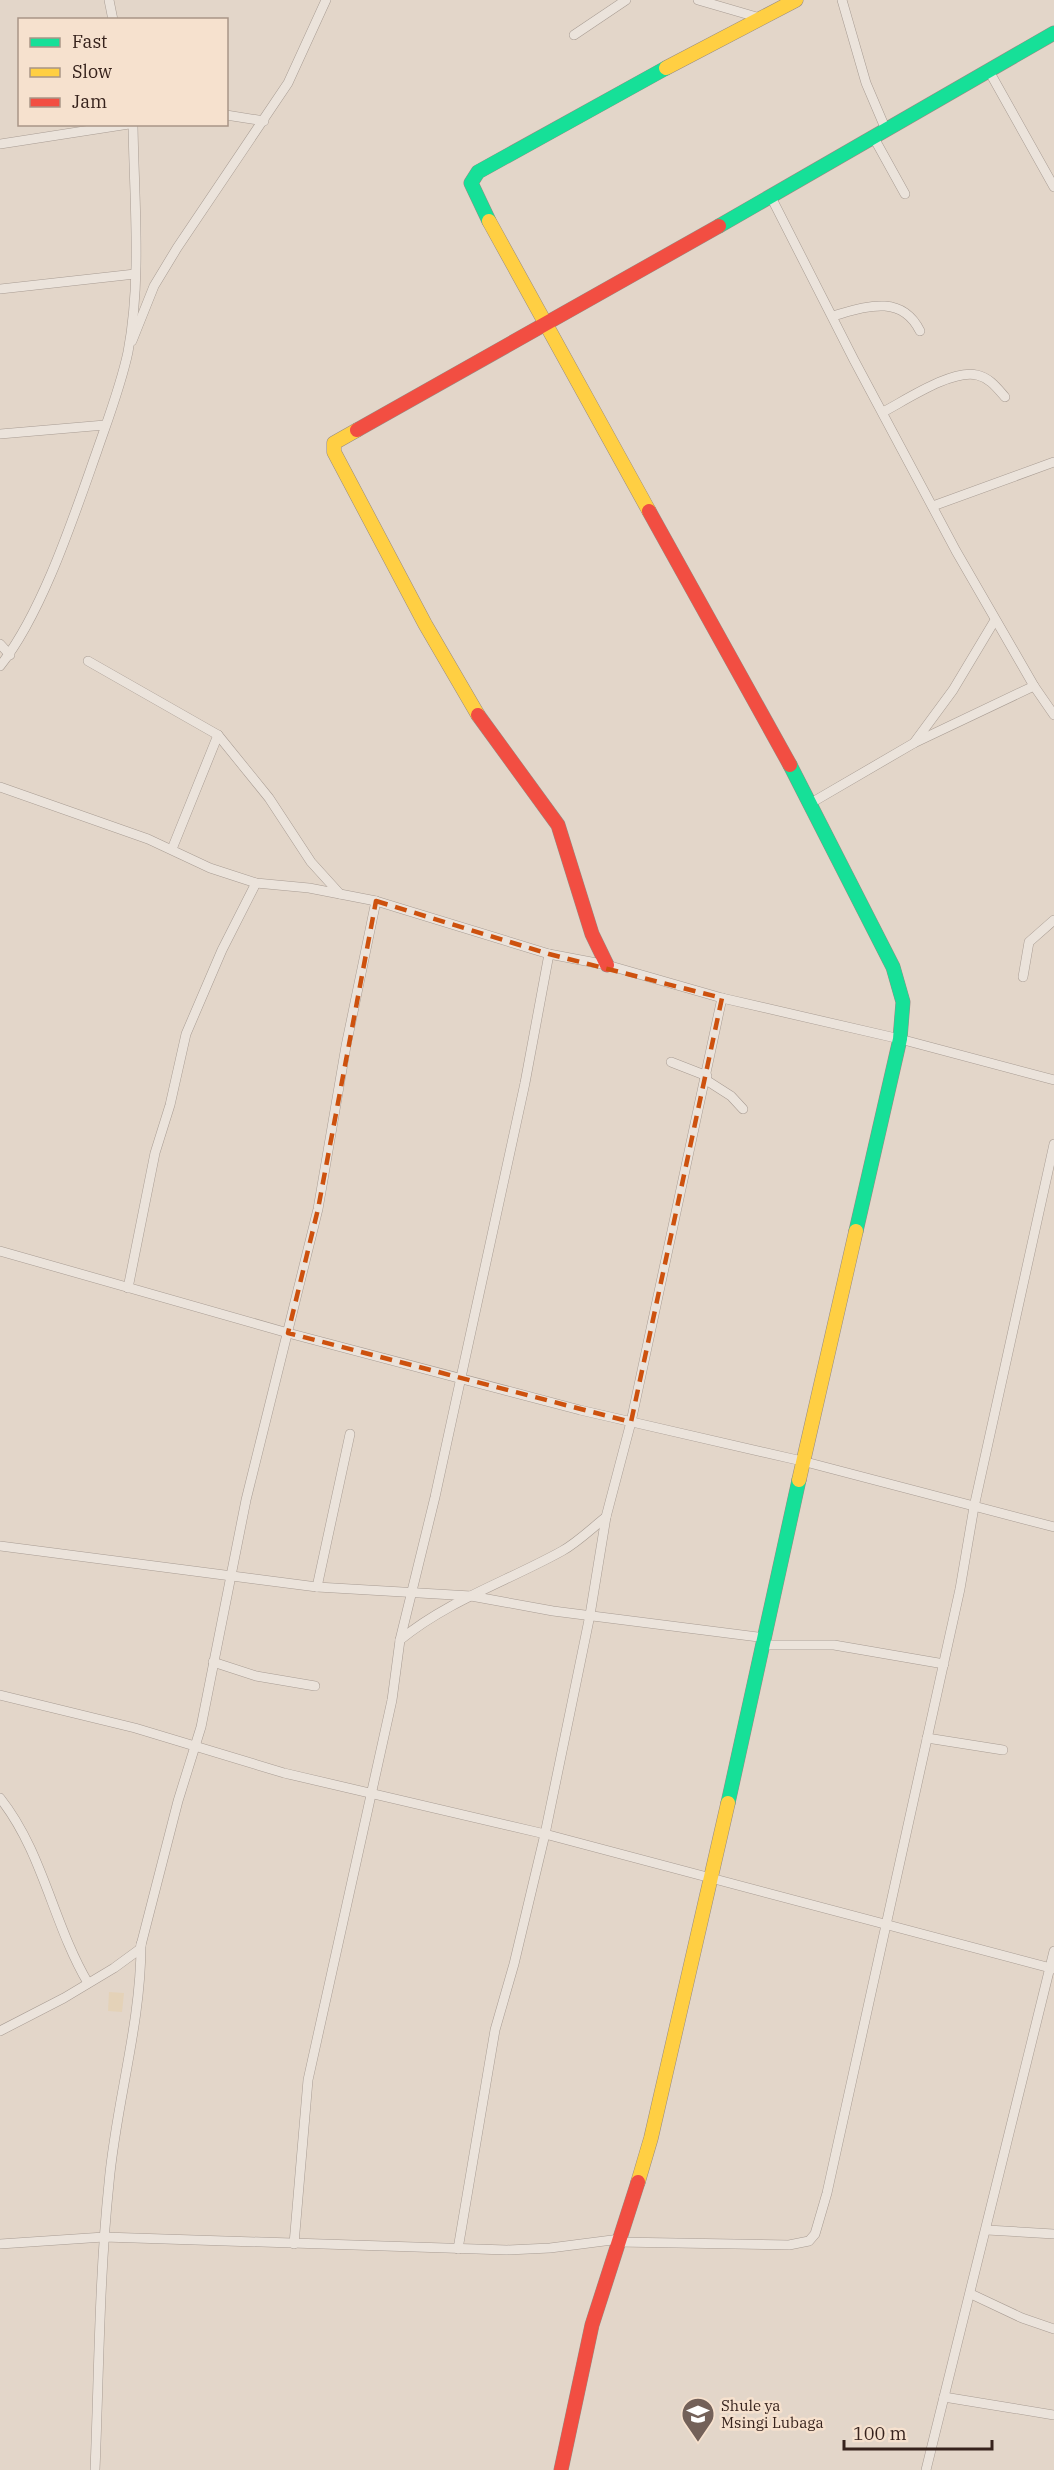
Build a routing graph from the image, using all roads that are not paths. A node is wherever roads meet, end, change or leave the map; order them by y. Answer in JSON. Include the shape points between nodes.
{"nodes":[{"id":1,"x":109,"y":0,"type":"edge"},
{"id":2,"x":326,"y":0,"type":"edge"},
{"id":3,"x":626,"y":0,"type":"edge"},
{"id":4,"x":698,"y":0,"type":"edge"},
{"id":5,"x":796,"y":0,"type":"edge"},
{"id":6,"x":842,"y":0,"type":"edge"},
{"id":7,"x":113,"y":18,"type":"edge"},
{"id":8,"x":760,"y":18,"type":"junction"},
{"id":9,"x":1054,"y":33,"type":"edge"},
{"id":10,"x":574,"y":35,"type":"dead end"},
{"id":11,"x":989,"y":71,"type":"junction"},
{"id":12,"x":228,"y":115,"type":"edge"},
{"id":13,"x":264,"y":121,"type":"junction"},
{"id":14,"x":118,"y":126,"type":"edge"},
{"id":15,"x":131,"y":126,"type":"edge"},
{"id":16,"x":886,"y":130,"type":"junction"},
{"id":17,"x":874,"y":138,"type":"junction"},
{"id":18,"x":0,"y":144,"type":"edge"},
{"id":19,"x":1054,"y":187,"type":"edge"},
{"id":20,"x":905,"y":194,"type":"dead end"},
{"id":21,"x":771,"y":197,"type":"junction"},
{"id":22,"x":135,"y":274,"type":"junction"},
{"id":23,"x":0,"y":289,"type":"edge"},
{"id":24,"x":833,"y":316,"type":"junction"},
{"id":25,"x":546,"y":322,"type":"junction"},
{"id":26,"x":920,"y":331,"type":"dead end"},
{"id":27,"x":128,"y":352,"type":"junction"},
{"id":28,"x":1005,"y":397,"type":"dead end"},
{"id":29,"x":883,"y":412,"type":"junction"},
{"id":30,"x":105,"y":425,"type":"junction"},
{"id":31,"x":0,"y":434,"type":"edge"},
{"id":32,"x":1054,"y":462,"type":"edge"},
{"id":33,"x":933,"y":506,"type":"junction"},
{"id":34,"x":994,"y":620,"type":"junction"},
{"id":35,"x":0,"y":644,"type":"edge"},
{"id":36,"x":9,"y":654,"type":"junction"},
{"id":37,"x":88,"y":662,"type":"dead end"},
{"id":38,"x":0,"y":666,"type":"edge"},
{"id":39,"x":1034,"y":686,"type":"junction"},
{"id":40,"x":1054,"y":715,"type":"edge"},
{"id":41,"x":218,"y":735,"type":"junction"},
{"id":42,"x":914,"y":743,"type":"junction"},
{"id":43,"x":0,"y":786,"type":"edge"},
{"id":44,"x":811,"y":803,"type":"junction"},
{"id":45,"x":172,"y":849,"type":"junction"},
{"id":46,"x":256,"y":882,"type":"junction"},
{"id":47,"x":340,"y":894,"type":"junction"},
{"id":48,"x":376,"y":901,"type":"junction"},
{"id":49,"x":1054,"y":920,"type":"edge"},
{"id":50,"x":549,"y":954,"type":"junction"},
{"id":51,"x":607,"y":965,"type":"junction"},
{"id":52,"x":1023,"y":976,"type":"dead end"},
{"id":53,"x":722,"y":998,"type":"junction"},
{"id":54,"x":900,"y":1039,"type":"junction"},
{"id":55,"x":671,"y":1062,"type":"dead end"},
{"id":56,"x":706,"y":1078,"type":"junction"},
{"id":57,"x":1054,"y":1080,"type":"edge"},
{"id":58,"x":743,"y":1109,"type":"dead end"},
{"id":59,"x":1054,"y":1144,"type":"edge"},
{"id":60,"x":0,"y":1251,"type":"edge"},
{"id":61,"x":129,"y":1288,"type":"junction"},
{"id":62,"x":288,"y":1333,"type":"junction"},
{"id":63,"x":461,"y":1378,"type":"junction"},
{"id":64,"x":631,"y":1422,"type":"junction"},
{"id":65,"x":350,"y":1434,"type":"dead end"},
{"id":66,"x":802,"y":1461,"type":"junction"},
{"id":67,"x":974,"y":1507,"type":"junction"},
{"id":68,"x":606,"y":1517,"type":"junction"},
{"id":69,"x":1054,"y":1527,"type":"edge"},
{"id":70,"x":0,"y":1546,"type":"edge"},
{"id":71,"x":232,"y":1577,"type":"junction"},
{"id":72,"x":317,"y":1587,"type":"junction"},
{"id":73,"x":412,"y":1593,"type":"junction"},
{"id":74,"x":471,"y":1596,"type":"junction"},
{"id":75,"x":590,"y":1615,"type":"junction"},
{"id":76,"x":400,"y":1640,"type":"junction"},
{"id":77,"x":765,"y":1642,"type":"junction"},
{"id":78,"x":213,"y":1662,"type":"junction"},
{"id":79,"x":944,"y":1664,"type":"junction"},
{"id":80,"x":315,"y":1686,"type":"dead end"},
{"id":81,"x":0,"y":1695,"type":"edge"},
{"id":82,"x":927,"y":1738,"type":"junction"},
{"id":83,"x":196,"y":1748,"type":"junction"},
{"id":84,"x":1003,"y":1750,"type":"dead end"},
{"id":85,"x":370,"y":1795,"type":"junction"},
{"id":86,"x":0,"y":1798,"type":"edge"},
{"id":87,"x":545,"y":1834,"type":"junction"},
{"id":88,"x":711,"y":1876,"type":"junction"},
{"id":89,"x":885,"y":1924,"type":"junction"},
{"id":90,"x":141,"y":1942,"type":"junction"},
{"id":91,"x":1054,"y":1951,"type":"edge"},
{"id":92,"x":1052,"y":1968,"type":"edge"},
{"id":93,"x":88,"y":1983,"type":"junction"},
{"id":94,"x":0,"y":2031,"type":"edge"},
{"id":95,"x":987,"y":2230,"type":"junction"},
{"id":96,"x":1054,"y":2234,"type":"edge"},
{"id":97,"x":104,"y":2237,"type":"junction"},
{"id":98,"x":619,"y":2241,"type":"junction"},
{"id":99,"x":0,"y":2244,"type":"edge"},
{"id":100,"x":294,"y":2244,"type":"junction"},
{"id":101,"x":458,"y":2249,"type":"junction"},
{"id":102,"x":971,"y":2294,"type":"junction"},
{"id":103,"x":1054,"y":2329,"type":"edge"},
{"id":104,"x":944,"y":2397,"type":"junction"},
{"id":105,"x":1054,"y":2415,"type":"edge"},
{"id":106,"x":94,"y":2470,"type":"edge"},
{"id":107,"x":561,"y":2470,"type":"edge"},
{"id":108,"x":926,"y":2470,"type":"edge"}],
"edges":[{"from":1,"to":7,"type":"street"},
{"from":2,"to":13,"type":"street","via":[[288,83]]},
{"from":3,"to":10,"type":"street"},
{"from":4,"to":8,"type":"street"},
{"from":5,"to":8,"type":"street"},
{"from":6,"to":16,"type":"street","via":[[862,72]]},
{"from":8,"to":25,"type":"street","via":[[474,177],[472,191]]},
{"from":9,"to":11,"type":"street"},
{"from":11,"to":16,"type":"street"},
{"from":11,"to":19,"type":"street"},
{"from":12,"to":13,"type":"street"},
{"from":13,"to":27,"type":"street","via":[[154,286]]},
{"from":14,"to":18,"type":"street"},
{"from":15,"to":22,"type":"street"},
{"from":16,"to":17,"type":"street"},
{"from":17,"to":20,"type":"street"},
{"from":17,"to":21,"type":"street"},
{"from":21,"to":24,"type":"street"},
{"from":21,"to":25,"type":"street"},
{"from":22,"to":23,"type":"street"},
{"from":22,"to":27,"type":"street"},
{"from":24,"to":26,"type":"street","via":[[864,308],[894,307],[907,312]]},
{"from":24,"to":29,"type":"street"},
{"from":25,"to":44,"type":"street"},
{"from":25,"to":51,"type":"street","via":[[337,439],[333,449],[425,624],[488,731],[558,825],[592,934]]},
{"from":27,"to":30,"type":"street"},
{"from":28,"to":29,"type":"street","via":[[984,378],[964,374]]},
{"from":29,"to":33,"type":"street"},
{"from":30,"to":31,"type":"street"},
{"from":30,"to":36,"type":"street","via":[[51,572]]},
{"from":32,"to":33,"type":"street"},
{"from":33,"to":34,"type":"street"},
{"from":34,"to":39,"type":"street"},
{"from":34,"to":42,"type":"street","via":[[954,690]]},
{"from":35,"to":36,"type":"street"},
{"from":36,"to":38,"type":"street"},
{"from":37,"to":41,"type":"street"},
{"from":39,"to":40,"type":"street"},
{"from":39,"to":42,"type":"street"},
{"from":41,"to":45,"type":"street"},
{"from":41,"to":47,"type":"street","via":[[269,798],[311,862]]},
{"from":42,"to":44,"type":"street"},
{"from":43,"to":45,"type":"street"},
{"from":44,"to":54,"type":"street","via":[[897,976],[903,1002]]},
{"from":45,"to":46,"type":"street","via":[[210,868]]},
{"from":46,"to":47,"type":"street"},
{"from":46,"to":61,"type":"street","via":[[186,1034],[155,1154]]},
{"from":47,"to":48,"type":"street"},
{"from":48,"to":50,"type":"street"},
{"from":48,"to":62,"type":"street","via":[[318,1209]]},
{"from":49,"to":52,"type":"street","via":[[1029,942]]},
{"from":50,"to":51,"type":"street"},
{"from":50,"to":63,"type":"street"},
{"from":51,"to":53,"type":"street"},
{"from":53,"to":54,"type":"street"},
{"from":53,"to":56,"type":"street"},
{"from":54,"to":57,"type":"street"},
{"from":54,"to":66,"type":"street"},
{"from":55,"to":56,"type":"street"},
{"from":56,"to":58,"type":"street"},
{"from":56,"to":64,"type":"street"},
{"from":59,"to":67,"type":"street"},
{"from":60,"to":61,"type":"street"},
{"from":61,"to":62,"type":"street"},
{"from":62,"to":63,"type":"street"},
{"from":62,"to":71,"type":"street","via":[[246,1500]]},
{"from":63,"to":64,"type":"street"},
{"from":63,"to":73,"type":"street"},
{"from":64,"to":66,"type":"street"},
{"from":64,"to":68,"type":"street"},
{"from":65,"to":72,"type":"street"},
{"from":66,"to":67,"type":"street"},
{"from":66,"to":77,"type":"street"},
{"from":67,"to":69,"type":"street"},
{"from":67,"to":79,"type":"street"},
{"from":68,"to":74,"type":"street","via":[[562,1550]]},
{"from":68,"to":75,"type":"street"},
{"from":70,"to":71,"type":"street"},
{"from":71,"to":72,"type":"street"},
{"from":71,"to":78,"type":"street"},
{"from":72,"to":73,"type":"street"},
{"from":73,"to":74,"type":"street"},
{"from":73,"to":76,"type":"street"},
{"from":74,"to":75,"type":"street"},
{"from":74,"to":76,"type":"street","via":[[427,1618]]},
{"from":75,"to":77,"type":"street"},
{"from":75,"to":87,"type":"street"},
{"from":76,"to":85,"type":"street","via":[[392,1700]]},
{"from":77,"to":79,"type":"street","via":[[879,1650]]},
{"from":77,"to":88,"type":"street"},
{"from":78,"to":80,"type":"street","via":[[256,1676]]},
{"from":78,"to":83,"type":"street"},
{"from":79,"to":82,"type":"street"},
{"from":81,"to":83,"type":"street","via":[[135,1728]]},
{"from":82,"to":84,"type":"street"},
{"from":82,"to":89,"type":"street"},
{"from":83,"to":85,"type":"street"},
{"from":83,"to":90,"type":"street"},
{"from":85,"to":87,"type":"street"},
{"from":85,"to":100,"type":"street","via":[[308,2080]]},
{"from":86,"to":93,"type":"street","via":[[35,1860],[71,1952]]},
{"from":87,"to":88,"type":"street"},
{"from":87,"to":101,"type":"street","via":[[495,2030]]},
{"from":88,"to":89,"type":"street"},
{"from":88,"to":98,"type":"street","via":[[651,2138]]},
{"from":89,"to":92,"type":"street"},
{"from":89,"to":98,"type":"street","via":[[827,2193],[813,2239],[789,2245]]},
{"from":90,"to":93,"type":"street","via":[[140,1949]]},
{"from":90,"to":97,"type":"street","via":[[141,1980],[120,2100]]},
{"from":91,"to":92,"type":"street"},
{"from":92,"to":95,"type":"street"},
{"from":93,"to":94,"type":"street"},
{"from":95,"to":96,"type":"street"},
{"from":95,"to":102,"type":"street"},
{"from":97,"to":99,"type":"street"},
{"from":97,"to":100,"type":"street"},
{"from":97,"to":106,"type":"street"},
{"from":98,"to":101,"type":"street","via":[[550,2248]]},
{"from":98,"to":107,"type":"street","via":[[584,2359]]},
{"from":100,"to":101,"type":"street"},
{"from":102,"to":103,"type":"street"},
{"from":102,"to":104,"type":"street"},
{"from":104,"to":105,"type":"street"},
{"from":104,"to":108,"type":"street"}]}
